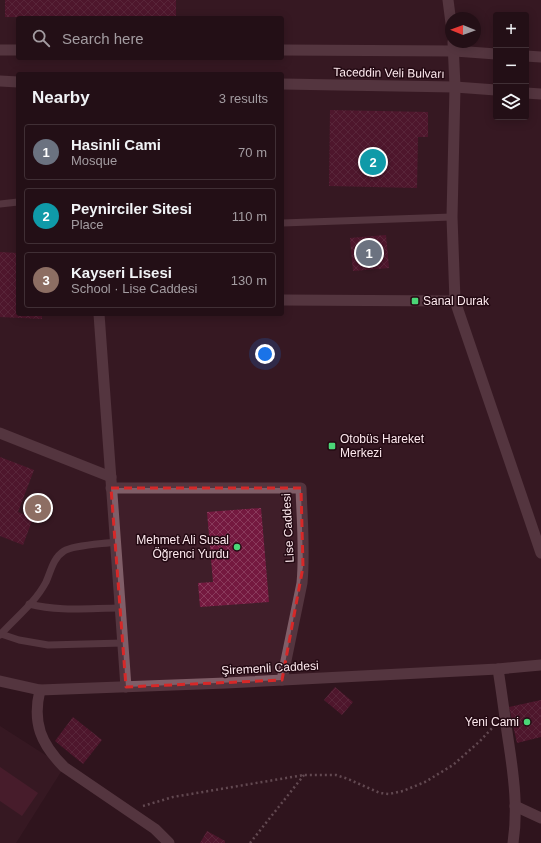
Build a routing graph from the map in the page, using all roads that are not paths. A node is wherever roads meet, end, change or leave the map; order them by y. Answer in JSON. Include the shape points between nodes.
{"nodes":[{"id":1,"x":448,"y":0,"type":"edge"},
{"id":2,"x":450,"y":12,"type":"edge"},
{"id":3,"x":445,"y":47,"type":"edge"},
{"id":4,"x":454,"y":48,"type":"edge"},
{"id":5,"x":460,"y":48,"type":"edge"},
{"id":6,"x":0,"y":50,"type":"edge"},
{"id":7,"x":16,"y":50,"type":"edge"},
{"id":8,"x":284,"y":50,"type":"edge"},
{"id":9,"x":493,"y":54,"type":"edge"},
{"id":10,"x":529,"y":56,"type":"edge"},
{"id":11,"x":541,"y":56,"type":"edge"},
{"id":12,"x":0,"y":82,"type":"edge"},
{"id":13,"x":16,"y":82,"type":"edge"},
{"id":14,"x":284,"y":84,"type":"edge"},
{"id":15,"x":455,"y":87,"type":"junction"},
{"id":16,"x":493,"y":90,"type":"edge"},
{"id":17,"x":529,"y":93,"type":"edge"},
{"id":18,"x":541,"y":94,"type":"edge"},
{"id":19,"x":16,"y":202,"type":"edge"},
{"id":20,"x":0,"y":204,"type":"edge"},
{"id":21,"x":452,"y":217,"type":"junction"},
{"id":22,"x":284,"y":223,"type":"edge"},
{"id":23,"x":284,"y":300,"type":"edge"},
{"id":24,"x":455,"y":301,"type":"junction"},
{"id":25,"x":99,"y":316,"type":"edge"},
{"id":26,"x":0,"y":433,"type":"edge"},
{"id":27,"x":111,"y":482,"type":"junction"},
{"id":28,"x":115,"y":542,"type":"junction"},
{"id":29,"x":541,"y":553,"type":"edge"},
{"id":30,"x":29,"y":604,"type":"junction"},
{"id":31,"x":121,"y":608,"type":"junction"},
{"id":32,"x":0,"y":635,"type":"edge"},
{"id":33,"x":123,"y":643,"type":"junction"},
{"id":34,"x":541,"y":665,"type":"edge"},
{"id":35,"x":498,"y":669,"type":"junction"},
{"id":36,"x":282,"y":680,"type":"junction"},
{"id":37,"x":0,"y":681,"type":"edge"},
{"id":38,"x":126,"y":686,"type":"junction"},
{"id":39,"x":40,"y":690,"type":"junction"},
{"id":40,"x":515,"y":806,"type":"junction"},
{"id":41,"x":541,"y":818,"type":"edge"},
{"id":42,"x":169,"y":843,"type":"edge"},
{"id":43,"x":513,"y":843,"type":"edge"}],
"edges":[{"from":1,"to":2,"type":"street"},
{"from":3,"to":8,"type":"street","name":"Taceddin Veli Bulvarı"},
{"from":4,"to":15,"type":"street"},
{"from":5,"to":9,"type":"street","name":"Taceddin Veli Bulvarı"},
{"from":6,"to":7,"type":"street"},
{"from":10,"to":11,"type":"street"},
{"from":12,"to":13,"type":"street"},
{"from":14,"to":15,"type":"street","name":"Taceddin Veli Bulvarı"},
{"from":15,"to":16,"type":"street","name":"Taceddin Veli Bulvarı"},
{"from":15,"to":21,"type":"street"},
{"from":17,"to":18,"type":"street"},
{"from":19,"to":20,"type":"lane"},
{"from":21,"to":22,"type":"lane"},
{"from":21,"to":24,"type":"street"},
{"from":23,"to":24,"type":"street"},
{"from":24,"to":29,"type":"street"},
{"from":25,"to":27,"type":"street"},
{"from":26,"to":27,"type":"street","name":"Lise Caddesi"},
{"from":27,"to":28,"type":"street"},
{"from":27,"to":36,"type":"street","name":"Lise Caddesi","via":[[301,488],[304,554],[302,582]]},
{"from":28,"to":30,"type":"lane","via":[[69,548],[64,551],[56,558],[46,583]]},
{"from":28,"to":31,"type":"street"},
{"from":30,"to":31,"type":"lane","via":[[50,608]]},
{"from":30,"to":32,"type":"lane"},
{"from":31,"to":33,"type":"street"},
{"from":32,"to":33,"type":"lane","via":[[48,645]]},
{"from":33,"to":38,"type":"street"},
{"from":34,"to":35,"type":"street","name":"Şiremenli Caddesi"},
{"from":35,"to":36,"type":"street","name":"Şiremenli Caddesi"},
{"from":35,"to":40,"type":"street","via":[[514,774]]},
{"from":36,"to":38,"type":"street","name":"Şiremenli Caddesi"},
{"from":37,"to":39,"type":"street","name":"Şiremenli Caddesi"},
{"from":38,"to":39,"type":"street","name":"Şiremenli Caddesi"},
{"from":39,"to":42,"type":"street","via":[[37,700],[37,721],[43,740],[52,755],[64,767],[155,829]]},
{"from":40,"to":41,"type":"street"},
{"from":40,"to":43,"type":"street"}]}
